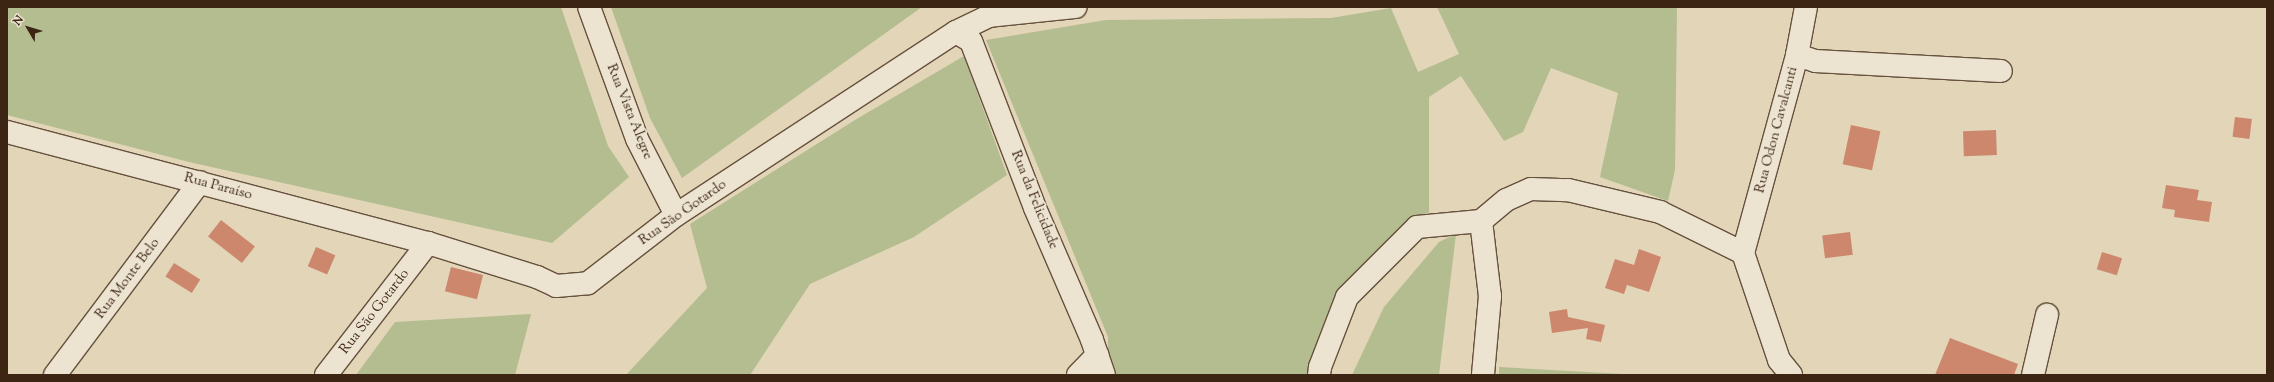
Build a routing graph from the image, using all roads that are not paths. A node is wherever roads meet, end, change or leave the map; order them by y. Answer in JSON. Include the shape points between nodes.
{"nodes":[{"id":1,"x":589,"y":7,"type":"edge"},
{"id":2,"x":1076,"y":7,"type":"edge"},
{"id":3,"x":1806,"y":7,"type":"edge"},
{"id":4,"x":956,"y":32,"type":"junction"},
{"id":5,"x":1797,"y":55,"type":"junction"},
{"id":6,"x":2001,"y":71,"type":"dead end"},
{"id":7,"x":7,"y":132,"type":"edge"},
{"id":8,"x":200,"y":182,"type":"junction"},
{"id":9,"x":676,"y":215,"type":"junction"},
{"id":10,"x":1481,"y":221,"type":"junction"},
{"id":11,"x":428,"y":243,"type":"junction"},
{"id":12,"x":1743,"y":253,"type":"junction"},
{"id":13,"x":2047,"y":315,"type":"dead end"},
{"id":14,"x":1100,"y":365,"type":"edge"},
{"id":15,"x":56,"y":375,"type":"edge"},
{"id":16,"x":326,"y":375,"type":"edge"},
{"id":17,"x":1078,"y":375,"type":"edge"},
{"id":18,"x":1319,"y":375,"type":"edge"},
{"id":19,"x":1483,"y":375,"type":"edge"},
{"id":20,"x":1791,"y":375,"type":"edge"},
{"id":21,"x":2033,"y":375,"type":"edge"}],
"edges":[{"from":1,"to":9,"type":"street","name":"Rua Vista Alegre","via":[[637,139]]},
{"from":2,"to":4,"type":"street","name":"Rua São Gotardo","via":[[989,16]]},
{"from":3,"to":5,"type":"street","name":"Rua Odon Cavalcanti"},
{"from":4,"to":9,"type":"street","name":"Rua São Gotardo"},
{"from":4,"to":14,"type":"street","name":"Rua da Felicidade","via":[[971,41],[1035,208]]},
{"from":5,"to":6,"type":"street","via":[[1815,61]]},
{"from":5,"to":12,"type":"street","name":"Rua Odon Cavalcanti"},
{"from":7,"to":8,"type":"street","name":"Rua Paraíso"},
{"from":8,"to":11,"type":"street","name":"Rua Paraíso"},
{"from":8,"to":15,"type":"street","name":"Rua Monte Belo"},
{"from":9,"to":11,"type":"street","name":"Rua São Gotardo","via":[[588,283],[556,286],[537,277]]},
{"from":10,"to":12,"type":"street","via":[[1506,200],[1531,188],[1568,190],[1660,212]]},
{"from":10,"to":18,"type":"street","via":[[1417,227],[1347,298]]},
{"from":10,"to":19,"type":"street","via":[[1490,296]]},
{"from":11,"to":16,"type":"street","name":"Rua São Gotardo"},
{"from":12,"to":20,"type":"street","via":[[1779,360]]},
{"from":13,"to":21,"type":"street"},
{"from":14,"to":17,"type":"street"}]}
